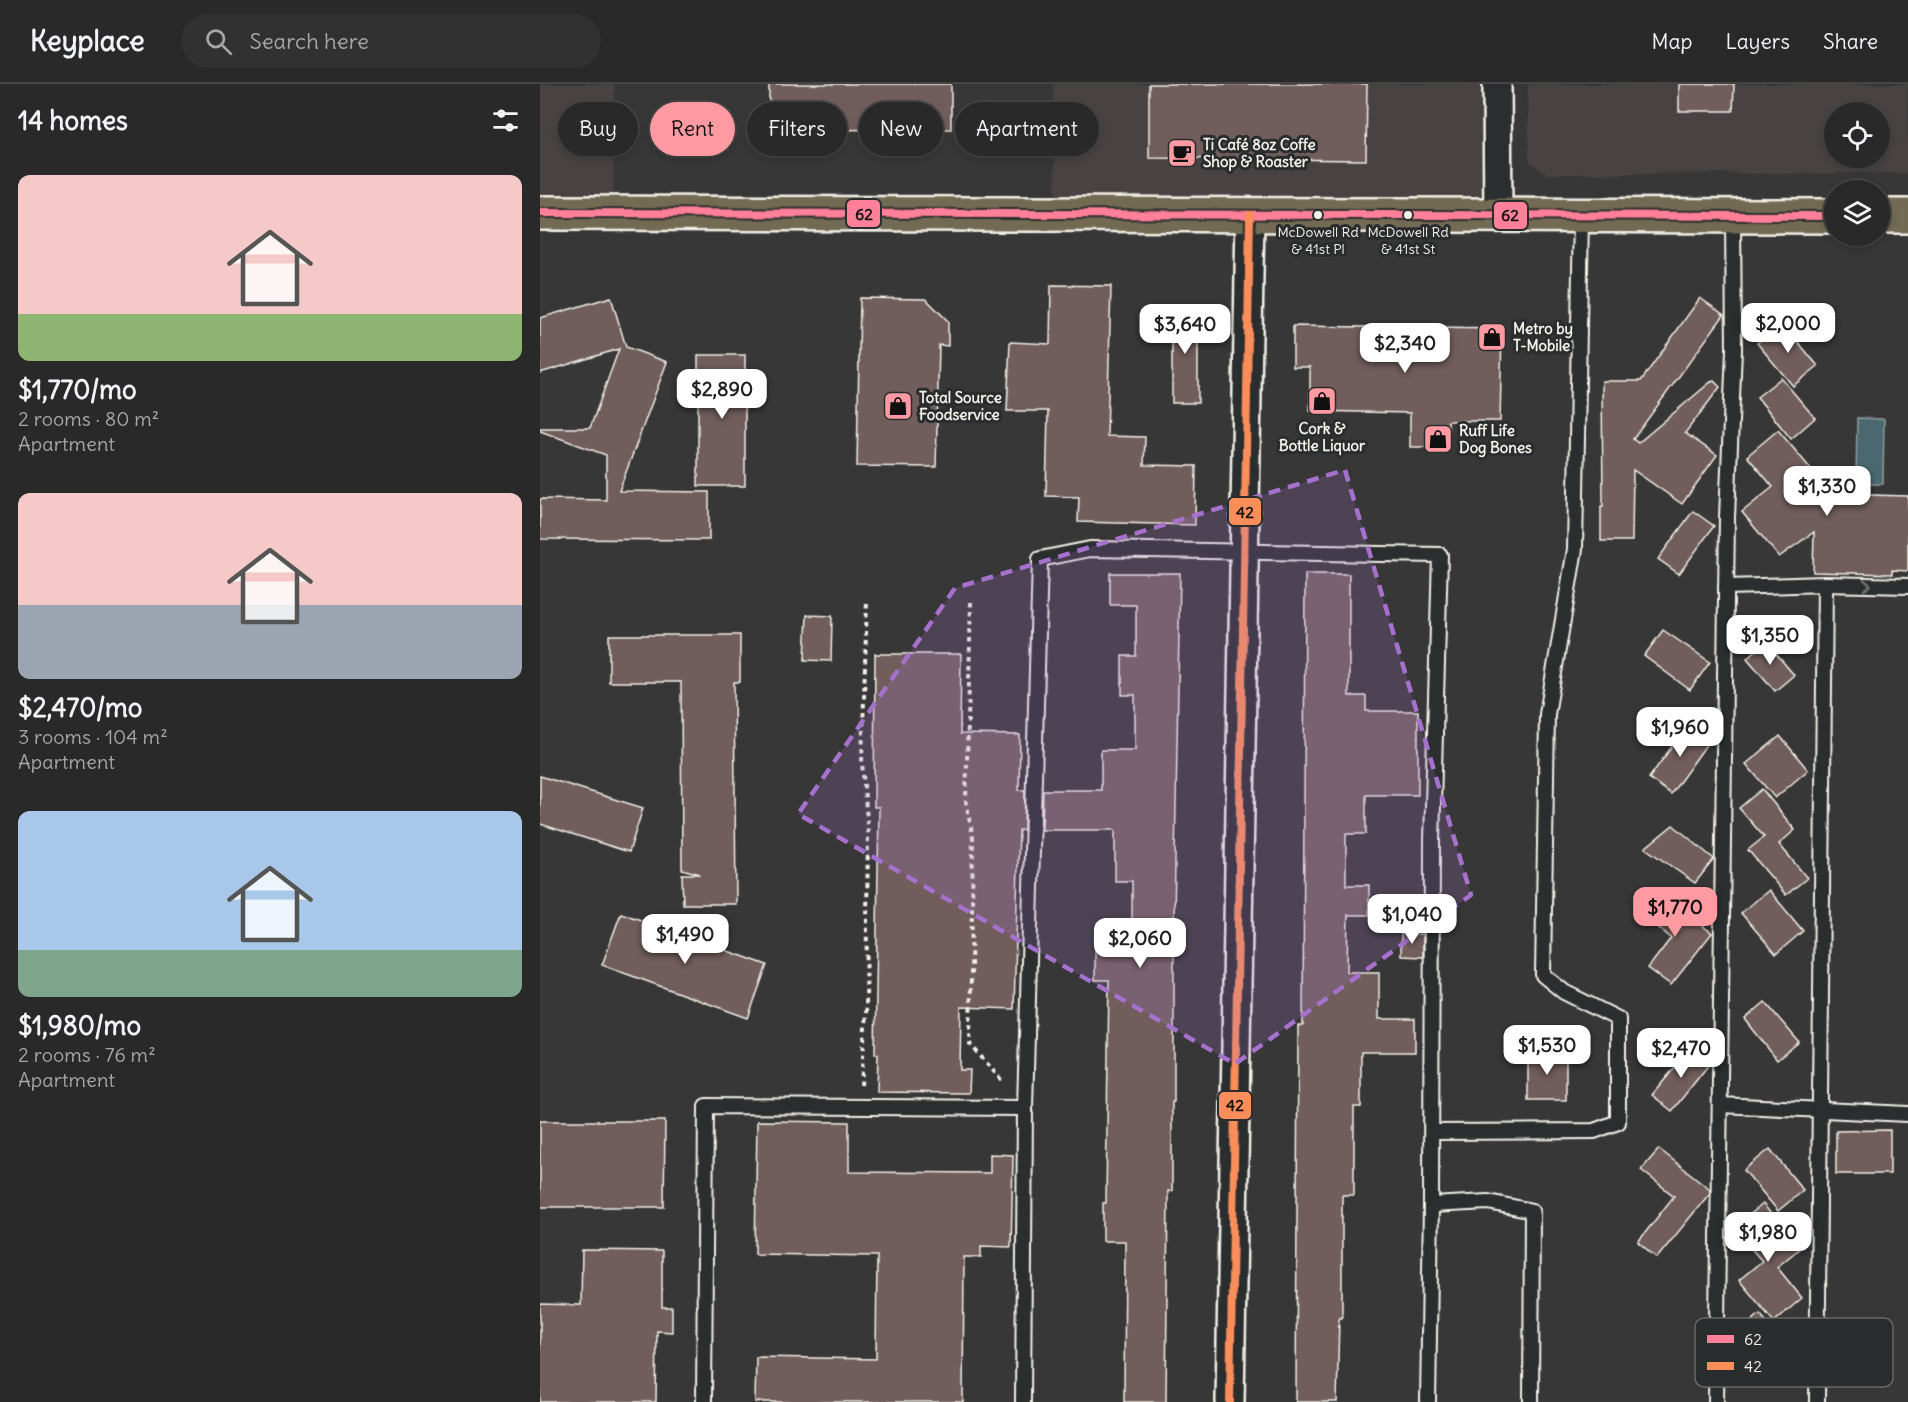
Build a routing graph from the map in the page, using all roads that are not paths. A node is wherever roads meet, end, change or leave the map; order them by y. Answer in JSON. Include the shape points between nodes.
{"nodes":[{"id":1,"x":1497,"y":84,"type":"edge"},
{"id":2,"x":540,"y":213,"type":"edge"},
{"id":3,"x":1250,"y":214,"type":"junction"},
{"id":4,"x":1498,"y":215,"type":"junction"},
{"id":5,"x":1581,"y":216,"type":"junction"},
{"id":6,"x":1733,"y":216,"type":"junction"},
{"id":7,"x":1824,"y":216,"type":"edge"},
{"id":8,"x":1890,"y":216,"type":"edge"},
{"id":9,"x":1908,"y":216,"type":"edge"},
{"id":10,"x":1244,"y":553,"type":"junction"},
{"id":11,"x":1825,"y":584,"type":"junction"},
{"id":12,"x":1908,"y":586,"type":"edge"},
{"id":13,"x":1726,"y":587,"type":"junction"},
{"id":14,"x":1720,"y":1105,"type":"junction"},
{"id":15,"x":1025,"y":1108,"type":"junction"},
{"id":16,"x":1820,"y":1108,"type":"junction"},
{"id":17,"x":1908,"y":1114,"type":"edge"},
{"id":18,"x":1431,"y":1132,"type":"junction"},
{"id":19,"x":1431,"y":1205,"type":"junction"},
{"id":20,"x":1717,"y":1318,"type":"edge"},
{"id":21,"x":1819,"y":1318,"type":"edge"},
{"id":22,"x":1716,"y":1387,"type":"edge"},
{"id":23,"x":1818,"y":1387,"type":"edge"},
{"id":24,"x":704,"y":1402,"type":"edge"},
{"id":25,"x":1023,"y":1402,"type":"edge"},
{"id":26,"x":1230,"y":1402,"type":"edge"},
{"id":27,"x":1428,"y":1402,"type":"edge"},
{"id":28,"x":1531,"y":1402,"type":"edge"},
{"id":29,"x":1716,"y":1402,"type":"edge"},
{"id":30,"x":1818,"y":1402,"type":"edge"}],
"edges":[{"from":1,"to":4,"type":"street"},
{"from":2,"to":3,"type":"main road"},
{"from":3,"to":4,"type":"main road"},
{"from":3,"to":10,"type":"street"},
{"from":4,"to":5,"type":"main road"},
{"from":5,"to":6,"type":"main road"},
{"from":5,"to":18,"type":"lane","via":[[1575,549],[1547,714],[1543,975],[1564,992],[1618,1019],[1618,1122],[1594,1131]]},
{"from":6,"to":7,"type":"main road"},
{"from":6,"to":13,"type":"lane","via":[[1734,350]]},
{"from":8,"to":9,"type":"main road"},
{"from":10,"to":15,"type":"lane","via":[[1090,549],[1040,559]]},
{"from":10,"to":18,"type":"lane","via":[[1440,555],[1432,841]]},
{"from":10,"to":26,"type":"street"},
{"from":11,"to":12,"type":"lane","one_way":true},
{"from":11,"to":13,"type":"lane"},
{"from":11,"to":16,"type":"lane"},
{"from":13,"to":14,"type":"lane"},
{"from":14,"to":16,"type":"lane"},
{"from":14,"to":20,"type":"lane"},
{"from":15,"to":24,"type":"lane","via":[[706,1106]]},
{"from":15,"to":25,"type":"lane"},
{"from":16,"to":17,"type":"lane"},
{"from":16,"to":21,"type":"lane"},
{"from":18,"to":19,"type":"lane"},
{"from":19,"to":27,"type":"lane"},
{"from":19,"to":28,"type":"lane","via":[[1488,1202],[1532,1211]]},
{"from":22,"to":29,"type":"lane"},
{"from":23,"to":30,"type":"lane"}]}
